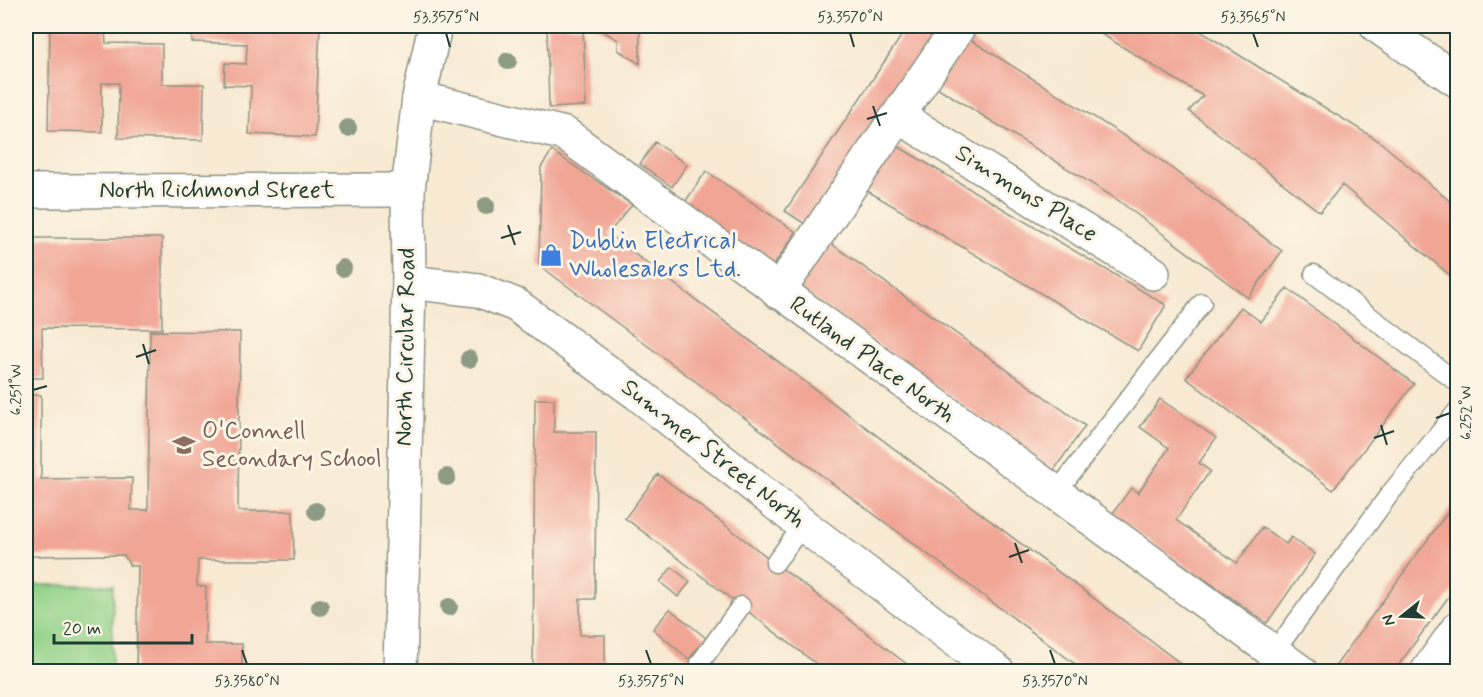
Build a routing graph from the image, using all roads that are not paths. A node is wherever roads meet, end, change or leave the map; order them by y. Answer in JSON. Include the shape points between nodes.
{"nodes":[{"id":1,"x":435,"y":26,"type":"edge"},
{"id":2,"x":959,"y":26,"type":"edge"},
{"id":3,"x":1393,"y":31,"type":"edge"},
{"id":4,"x":1458,"y":81,"type":"edge"},
{"id":5,"x":419,"y":98,"type":"junction"},
{"id":6,"x":898,"y":116,"type":"junction"},
{"id":7,"x":26,"y":190,"type":"edge"},
{"id":8,"x":408,"y":190,"type":"junction"},
{"id":9,"x":1153,"y":273,"type":"dead end"},
{"id":10,"x":1314,"y":274,"type":"dead end"},
{"id":11,"x":409,"y":282,"type":"junction"},
{"id":12,"x":778,"y":292,"type":"junction"},
{"id":13,"x":1202,"y":303,"type":"dead end"},
{"id":14,"x":1458,"y":383,"type":"edge"},
{"id":15,"x":1458,"y":410,"type":"edge"},
{"id":16,"x":1056,"y":493,"type":"junction"},
{"id":17,"x":803,"y":525,"type":"junction"},
{"id":18,"x":775,"y":563,"type":"dead end"},
{"id":19,"x":741,"y":606,"type":"dead end"},
{"id":20,"x":1458,"y":628,"type":"edge"},
{"id":21,"x":1275,"y":651,"type":"junction"},
{"id":22,"x":400,"y":672,"type":"edge"},
{"id":23,"x":699,"y":672,"type":"edge"},
{"id":24,"x":998,"y":672,"type":"edge"},
{"id":25,"x":1301,"y":672,"type":"edge"},
{"id":26,"x":1427,"y":672,"type":"edge"}],
"edges":[{"from":1,"to":5,"type":"street","name":"North Circular Road"},
{"from":2,"to":6,"type":"street"},
{"from":3,"to":4,"type":"street"},
{"from":5,"to":8,"type":"street","name":"North Circular Road"},
{"from":5,"to":12,"type":"street","name":"Rutland Place North","via":[[565,134]]},
{"from":6,"to":9,"type":"street","name":"Simmons Place"},
{"from":6,"to":12,"type":"street"},
{"from":7,"to":8,"type":"street","name":"North Richmond Street"},
{"from":8,"to":11,"type":"street","name":"North Circular Road"},
{"from":10,"to":14,"type":"lane"},
{"from":11,"to":17,"type":"street","name":"Summer Street North","via":[[478,290],[516,305],[638,394]]},
{"from":11,"to":22,"type":"street","name":"North Circular Road"},
{"from":12,"to":16,"type":"street","name":"Rutland Place North"},
{"from":13,"to":16,"type":"lane"},
{"from":15,"to":21,"type":"lane","via":[[1389,495]]},
{"from":16,"to":21,"type":"street","name":"Rutland Place North"},
{"from":17,"to":18,"type":"lane"},
{"from":17,"to":24,"type":"street","name":"Summer Street North"},
{"from":19,"to":23,"type":"lane","via":[[700,663]]},
{"from":20,"to":26,"type":"street"},
{"from":21,"to":25,"type":"street","name":"Rutland Place North"}]}
